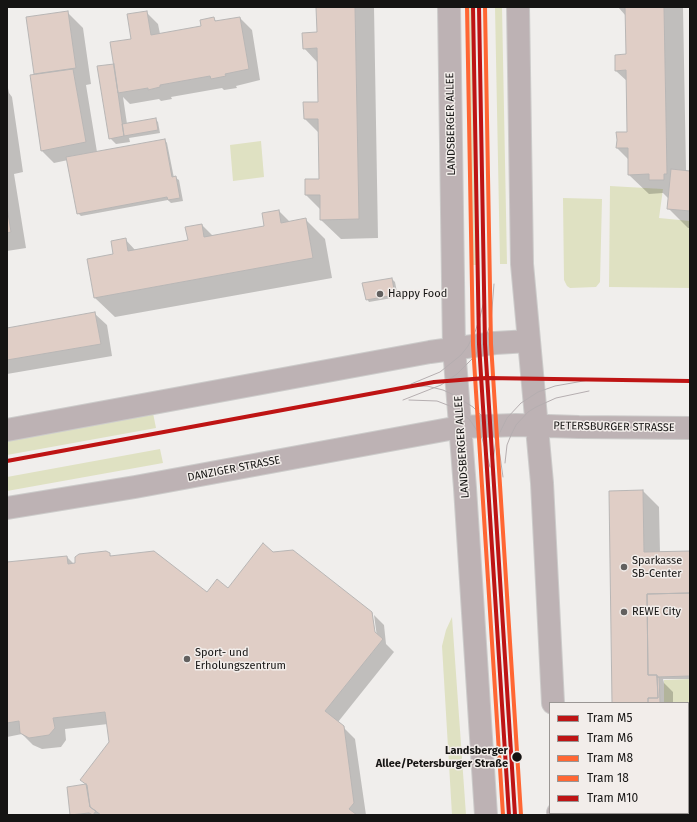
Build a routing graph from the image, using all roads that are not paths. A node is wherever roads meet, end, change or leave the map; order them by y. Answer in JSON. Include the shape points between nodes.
{"nodes":[{"id":1,"x":449,"y":7,"type":"edge"},
{"id":2,"x":518,"y":7,"type":"edge"},
{"id":3,"x":529,"y":341,"type":"junction"},
{"id":4,"x":454,"y":348,"type":"junction"},
{"id":5,"x":537,"y":426,"type":"junction"},
{"id":6,"x":460,"y":427,"type":"junction"},
{"id":7,"x":690,"y":428,"type":"edge"},
{"id":8,"x":7,"y":430,"type":"edge"},
{"id":9,"x":7,"y":508,"type":"edge"},
{"id":10,"x":553,"y":702,"type":"edge"},
{"id":11,"x":486,"y":815,"type":"edge"}],
"edges":[{"from":1,"to":4,"type":"main road","name":"LANDSBERGER ALLEE"},
{"from":2,"to":3,"type":"main road","via":[[522,264]]},
{"from":3,"to":4,"type":"main road"},
{"from":3,"to":5,"type":"main road"},
{"from":4,"to":6,"type":"main road","name":"LANDSBERGER ALLEE"},
{"from":4,"to":8,"type":"main road"},
{"from":5,"to":6,"type":"main road","name":"PETERSBURGER STRASSE"},
{"from":5,"to":7,"type":"main road","name":"PETERSBURGER STRASSE"},
{"from":5,"to":10,"type":"main road","via":[[544,501]]},
{"from":6,"to":9,"type":"main road","name":"DANZIGER STRASSE"},
{"from":6,"to":11,"type":"main road","name":"LANDSBERGER ALLEE"}]}
